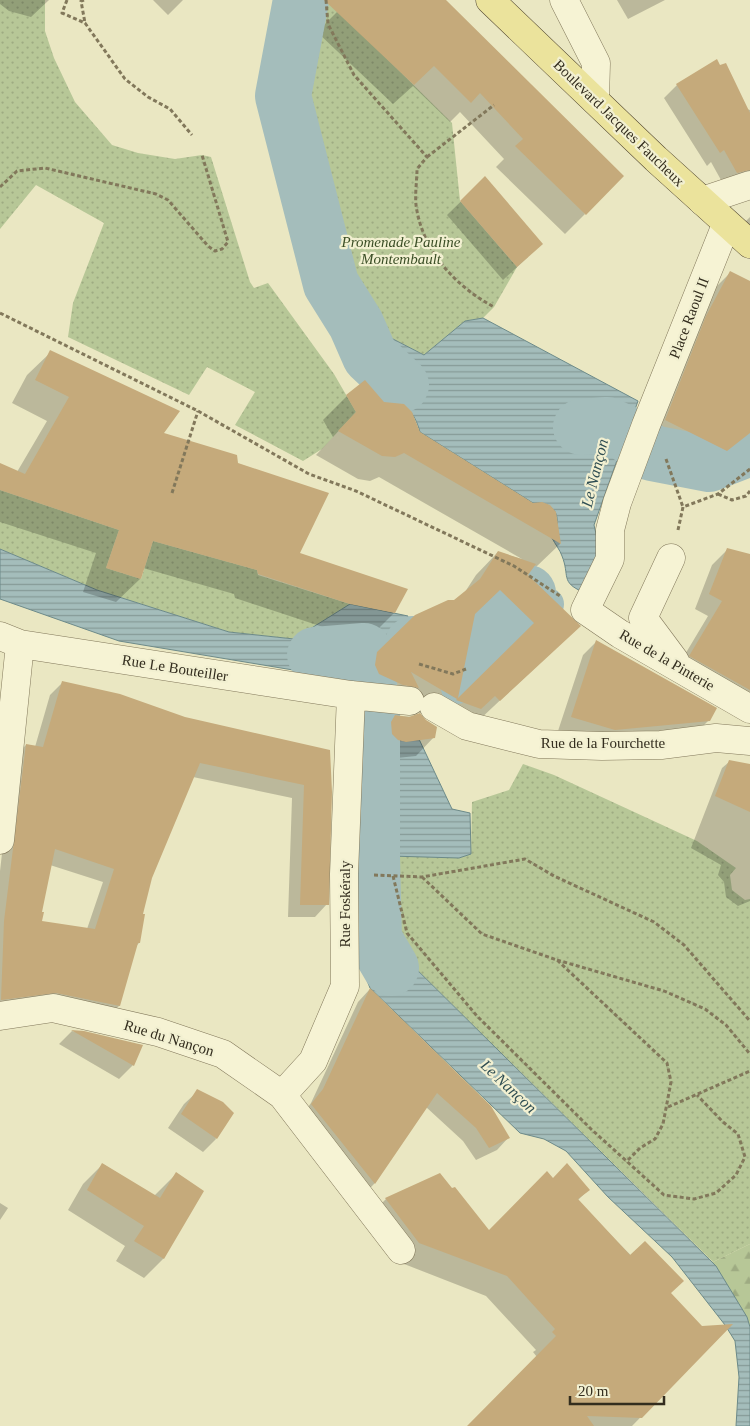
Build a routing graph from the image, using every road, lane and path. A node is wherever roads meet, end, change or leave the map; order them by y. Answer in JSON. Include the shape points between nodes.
{"nodes":[{"id":1,"x":67,"y":0,"type":"edge"},
{"id":2,"x":84,"y":0,"type":"edge"},
{"id":3,"x":326,"y":0,"type":"edge"},
{"id":4,"x":490,"y":0,"type":"edge"},
{"id":5,"x":564,"y":0,"type":"edge"},
{"id":6,"x":86,"y":23,"type":"junction"},
{"id":7,"x":594,"y":100,"type":"junction"},
{"id":8,"x":494,"y":105,"type":"dead end"},
{"id":9,"x":192,"y":135,"type":"dead end"},
{"id":10,"x":202,"y":156,"type":"dead end"},
{"id":11,"x":426,"y":158,"type":"junction"},
{"id":12,"x":750,"y":185,"type":"edge"},
{"id":13,"x":0,"y":186,"type":"edge"},
{"id":14,"x":702,"y":201,"type":"junction"},
{"id":15,"x":726,"y":225,"type":"junction"},
{"id":16,"x":750,"y":244,"type":"edge"},
{"id":17,"x":494,"y":307,"type":"dead end"},
{"id":18,"x":0,"y":313,"type":"edge"},
{"id":19,"x":198,"y":411,"type":"junction"},
{"id":20,"x":669,"y":466,"type":"dead end"},
{"id":21,"x":750,"y":469,"type":"edge"},
{"id":22,"x":750,"y":491,"type":"edge"},
{"id":23,"x":172,"y":493,"type":"dead end"},
{"id":24,"x":718,"y":494,"type":"junction"},
{"id":25,"x":683,"y":507,"type":"junction"},
{"id":26,"x":671,"y":558,"type":"joint"},
{"id":27,"x":585,"y":610,"type":"junction"},
{"id":28,"x":10,"y":640,"type":"edge"},
{"id":29,"x":419,"y":664,"type":"dead end"},
{"id":30,"x":466,"y":669,"type":"dead end"},
{"id":31,"x":681,"y":669,"type":"junction"},
{"id":32,"x":453,"y":674,"type":"junction"},
{"id":33,"x":450,"y":678,"type":"dead end"},
{"id":34,"x":351,"y":695,"type":"junction"},
{"id":35,"x":750,"y":708,"type":"edge"},
{"id":36,"x":750,"y":741,"type":"edge"},
{"id":37,"x":0,"y":840,"type":"edge"},
{"id":38,"x":382,"y":875,"type":"dead end"},
{"id":39,"x":393,"y":876,"type":"junction"},
{"id":40,"x":422,"y":877,"type":"junction"},
{"id":41,"x":557,"y":960,"type":"junction"},
{"id":42,"x":0,"y":1016,"type":"edge"},
{"id":43,"x":750,"y":1021,"type":"edge"},
{"id":44,"x":750,"y":1054,"type":"edge"},
{"id":45,"x":750,"y":1071,"type":"edge"},
{"id":46,"x":282,"y":1094,"type":"junction"},
{"id":47,"x":697,"y":1095,"type":"junction"},
{"id":48,"x":668,"y":1107,"type":"junction"},
{"id":49,"x":626,"y":1162,"type":"junction"},
{"id":50,"x":401,"y":1250,"type":"dead end"}],
"edges":[{"from":1,"to":6,"type":"path","via":[[62,13]]},
{"from":2,"to":6,"type":"path"},
{"from":3,"to":11,"type":"path","via":[[328,24],[354,74]]},
{"from":4,"to":7,"type":"main road","name":"Boulevard Jacques Faucheux"},
{"from":5,"to":7,"type":"street","via":[[596,63]]},
{"from":6,"to":9,"type":"path","via":[[126,79],[170,109]]},
{"from":7,"to":14,"type":"main road","name":"Boulevard Jacques Faucheux"},
{"from":8,"to":11,"type":"path"},
{"from":10,"to":13,"type":"path","via":[[228,242],[222,250],[208,246],[168,200],[156,194],[45,168],[17,171]]},
{"from":11,"to":17,"type":"path","via":[[416,169],[417,211],[433,255],[472,295]]},
{"from":12,"to":14,"type":"street"},
{"from":14,"to":15,"type":"main road","name":"Boulevard Jacques Faucheux"},
{"from":15,"to":16,"type":"main road","name":"Boulevard Jacques Faucheux"},
{"from":15,"to":27,"type":"street","name":"Place Raoul II","via":[[617,503],[610,530],[610,558]]},
{"from":18,"to":19,"type":"path"},
{"from":19,"to":23,"type":"path"},
{"from":19,"to":27,"type":"path","via":[[309,474],[356,491],[514,566]]},
{"from":20,"to":25,"type":"path"},
{"from":21,"to":24,"type":"path"},
{"from":22,"to":24,"type":"path","via":[[746,496],[732,500]]},
{"from":24,"to":25,"type":"path"},
{"from":25,"to":26,"type":"path"},
{"from":26,"to":31,"type":"street","via":[[643,618]]},
{"from":27,"to":31,"type":"street","name":"Rue de la Pinterie"},
{"from":28,"to":34,"type":"street","name":"Rue Le Bouteiller"},
{"from":28,"to":37,"type":"street"},
{"from":29,"to":32,"type":"path"},
{"from":30,"to":32,"type":"path"},
{"from":31,"to":35,"type":"street","name":"Rue de la Pinterie"},
{"from":32,"to":33,"type":"path"},
{"from":34,"to":36,"type":"street","name":"Rue de la Fourchette","via":[[422,704],[467,726],[538,744],[662,745],[716,738]]},
{"from":34,"to":46,"type":"street","name":"Rue Foskéraly","via":[[344,874],[345,986],[313,1061]]},
{"from":38,"to":39,"type":"path"},
{"from":39,"to":40,"type":"path"},
{"from":39,"to":49,"type":"path","via":[[407,933],[477,1016]]},
{"from":40,"to":41,"type":"path","via":[[482,934]]},
{"from":40,"to":43,"type":"path","via":[[525,859],[554,876],[654,922],[684,945]]},
{"from":41,"to":44,"type":"path","via":[[664,991],[705,1009],[726,1025]]},
{"from":41,"to":48,"type":"path","via":[[667,1063],[671,1082]]},
{"from":42,"to":46,"type":"street","name":"Rue du Nançon","via":[[53,1008],[158,1032],[223,1054]]},
{"from":45,"to":47,"type":"path"},
{"from":46,"to":50,"type":"street","name":"Rue du Nançon"},
{"from":47,"to":48,"type":"path"},
{"from":47,"to":49,"type":"path","via":[[738,1134],[745,1156],[736,1175],[716,1193],[694,1199],[672,1197],[664,1195]]},
{"from":48,"to":49,"type":"path","via":[[655,1139]]}]}
